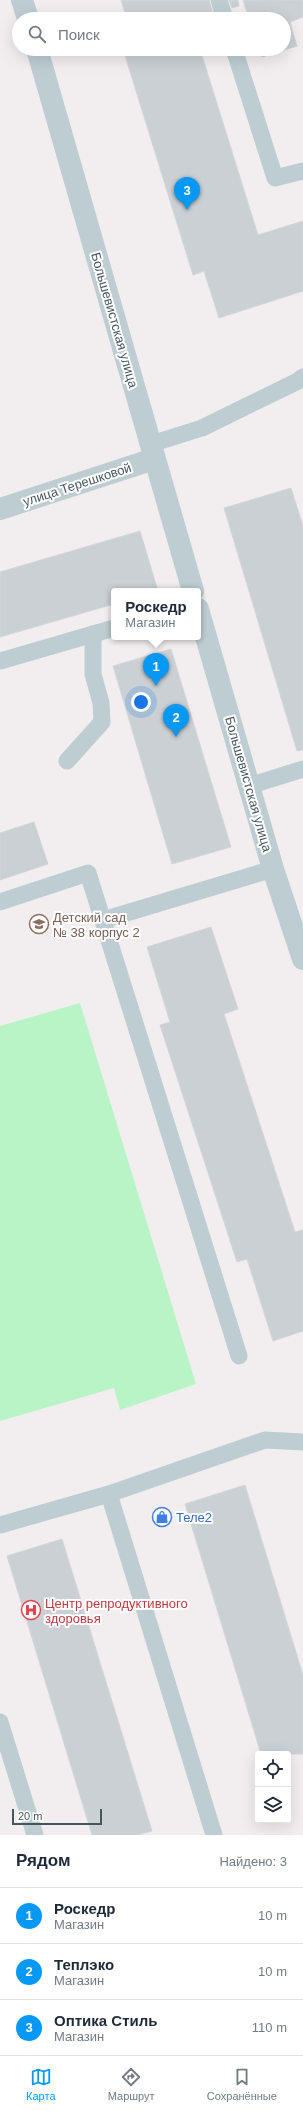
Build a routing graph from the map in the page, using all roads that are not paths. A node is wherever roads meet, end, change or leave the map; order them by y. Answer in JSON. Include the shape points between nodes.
{"nodes":[{"id":1,"x":22,"y":0,"type":"edge"},
{"id":2,"x":219,"y":0,"type":"edge"},
{"id":3,"x":26,"y":12,"type":"edge"},
{"id":4,"x":223,"y":12,"type":"edge"},
{"id":5,"x":39,"y":56,"type":"edge"},
{"id":6,"x":236,"y":56,"type":"edge"},
{"id":7,"x":303,"y":170,"type":"edge"},
{"id":8,"x":303,"y":377,"type":"edge"},
{"id":9,"x":153,"y":452,"type":"junction"},
{"id":10,"x":0,"y":510,"type":"edge"},
{"id":11,"x":192,"y":588,"type":"edge"},
{"id":12,"x":201,"y":619,"type":"edge"},
{"id":13,"x":111,"y":629,"type":"edge"},
{"id":14,"x":93,"y":634,"type":"junction"},
{"id":15,"x":0,"y":661,"type":"edge"},
{"id":16,"x":67,"y":761,"type":"dead end"},
{"id":17,"x":303,"y":769,"type":"edge"},
{"id":18,"x":249,"y":786,"type":"junction"},
{"id":19,"x":273,"y":869,"type":"junction"},
{"id":20,"x":0,"y":902,"type":"edge"},
{"id":21,"x":103,"y":920,"type":"junction"},
{"id":22,"x":303,"y":959,"type":"edge"},
{"id":23,"x":239,"y":1356,"type":"dead end"},
{"id":24,"x":303,"y":1442,"type":"edge"},
{"id":25,"x":109,"y":1494,"type":"junction"},
{"id":26,"x":0,"y":1525,"type":"edge"},
{"id":27,"x":0,"y":1722,"type":"edge"},
{"id":28,"x":35,"y":1835,"type":"edge"},
{"id":29,"x":214,"y":1835,"type":"edge"}],
"edges":[{"from":1,"to":3,"type":"street"},
{"from":2,"to":4,"type":"lane"},
{"from":5,"to":9,"type":"street","name":"Большевистская улица"},
{"from":6,"to":7,"type":"lane","via":[[275,178]]},
{"from":8,"to":9,"type":"lane"},
{"from":9,"to":10,"type":"street","name":"улица Терешковой"},
{"from":9,"to":11,"type":"street","name":"Большевистская улица"},
{"from":12,"to":18,"type":"street","name":"Большевистская улица"},
{"from":13,"to":14,"type":"lane"},
{"from":14,"to":15,"type":"lane"},
{"from":14,"to":16,"type":"lane","via":[[93,674],[101,703],[102,722]]},
{"from":17,"to":18,"type":"lane"},
{"from":18,"to":19,"type":"street","name":"Большевистская улица"},
{"from":19,"to":21,"type":"lane"},
{"from":19,"to":22,"type":"street","name":"Большевистская улица"},
{"from":20,"to":21,"type":"lane","via":[[88,873]]},
{"from":21,"to":23,"type":"lane"},
{"from":24,"to":25,"type":"lane","via":[[265,1440]]},
{"from":25,"to":26,"type":"lane"},
{"from":25,"to":29,"type":"lane"},
{"from":27,"to":28,"type":"lane"}]}
